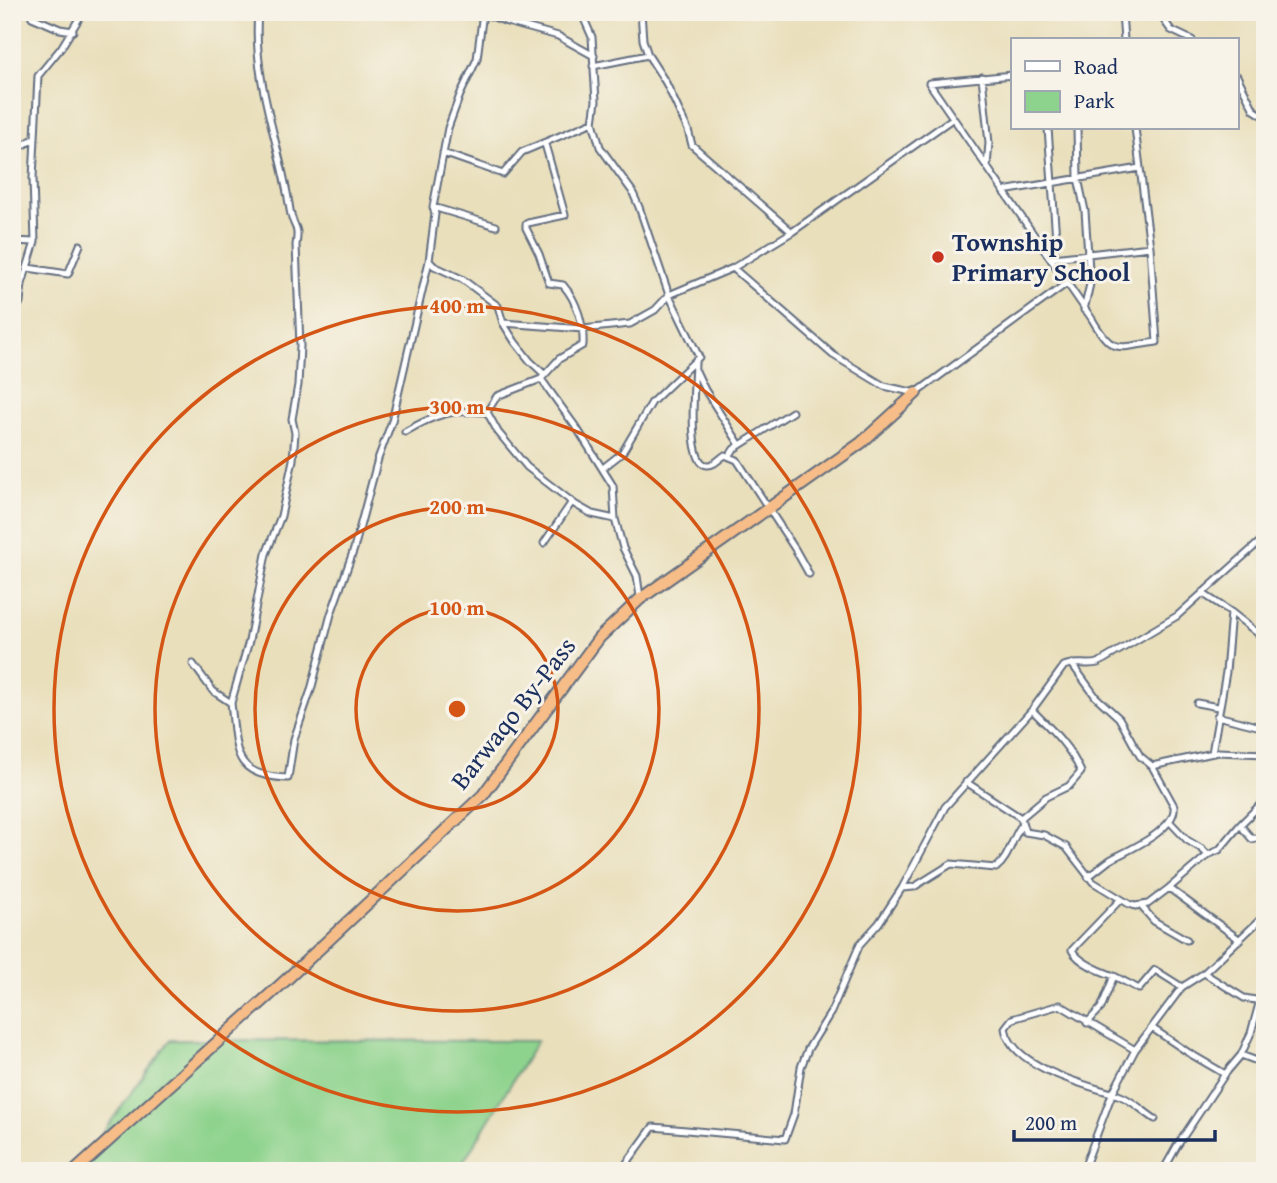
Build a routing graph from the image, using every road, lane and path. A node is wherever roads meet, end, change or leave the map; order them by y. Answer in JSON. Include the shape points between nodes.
{"nodes":[{"id":1,"x":30,"y":12,"type":"edge"},
{"id":2,"x":83,"y":12,"type":"edge"},
{"id":3,"x":258,"y":12,"type":"edge"},
{"id":4,"x":483,"y":12,"type":"edge"},
{"id":5,"x":581,"y":12,"type":"edge"},
{"id":6,"x":641,"y":12,"type":"edge"},
{"id":7,"x":1122,"y":12,"type":"edge"},
{"id":8,"x":1157,"y":12,"type":"edge"},
{"id":9,"x":73,"y":31,"type":"junction"},
{"id":10,"x":1124,"y":38,"type":"edge"},
{"id":11,"x":1188,"y":38,"type":"edge"},
{"id":12,"x":648,"y":55,"type":"junction"},
{"id":13,"x":594,"y":56,"type":"junction"},
{"id":14,"x":593,"y":65,"type":"junction"},
{"id":15,"x":1011,"y":75,"type":"edge"},
{"id":16,"x":982,"y":78,"type":"junction"},
{"id":17,"x":1238,"y":78,"type":"edge"},
{"id":18,"x":1265,"y":117,"type":"edge"},
{"id":19,"x":952,"y":119,"type":"junction"},
{"id":20,"x":593,"y":122,"type":"junction"},
{"id":21,"x":1048,"y":130,"type":"edge"},
{"id":22,"x":1077,"y":130,"type":"edge"},
{"id":23,"x":1135,"y":130,"type":"edge"},
{"id":24,"x":35,"y":138,"type":"junction"},
{"id":25,"x":545,"y":144,"type":"junction"},
{"id":26,"x":12,"y":152,"type":"edge"},
{"id":27,"x":443,"y":153,"type":"junction"},
{"id":28,"x":987,"y":166,"type":"junction"},
{"id":29,"x":1140,"y":168,"type":"junction"},
{"id":30,"x":1078,"y":178,"type":"junction"},
{"id":31,"x":1051,"y":181,"type":"junction"},
{"id":32,"x":1003,"y":191,"type":"junction"},
{"id":33,"x":433,"y":207,"type":"junction"},
{"id":34,"x":496,"y":226,"type":"dead end"},
{"id":35,"x":792,"y":232,"type":"junction"},
{"id":36,"x":12,"y":241,"type":"edge"},
{"id":37,"x":35,"y":242,"type":"junction"},
{"id":38,"x":80,"y":245,"type":"dead end"},
{"id":39,"x":1150,"y":247,"type":"junction"},
{"id":40,"x":1087,"y":255,"type":"junction"},
{"id":41,"x":429,"y":261,"type":"junction"},
{"id":42,"x":1053,"y":261,"type":"junction"},
{"id":43,"x":28,"y":268,"type":"junction"},
{"id":44,"x":733,"y":268,"type":"junction"},
{"id":45,"x":1067,"y":284,"type":"junction"},
{"id":46,"x":668,"y":295,"type":"junction"},
{"id":47,"x":1084,"y":310,"type":"junction"},
{"id":48,"x":12,"y":319,"type":"edge"},
{"id":49,"x":503,"y":323,"type":"junction"},
{"id":50,"x":583,"y":330,"type":"junction"},
{"id":51,"x":695,"y":365,"type":"junction"},
{"id":52,"x":542,"y":376,"type":"junction"},
{"id":53,"x":916,"y":393,"type":"junction"},
{"id":54,"x":487,"y":412,"type":"junction"},
{"id":55,"x":792,"y":412,"type":"dead end"},
{"id":56,"x":405,"y":432,"type":"dead end"},
{"id":57,"x":740,"y":445,"type":"junction"},
{"id":58,"x":730,"y":455,"type":"junction"},
{"id":59,"x":603,"y":468,"type":"junction"},
{"id":60,"x":572,"y":502,"type":"junction"},
{"id":61,"x":769,"y":509,"type":"junction"},
{"id":62,"x":615,"y":519,"type":"junction"},
{"id":63,"x":1265,"y":537,"type":"edge"},
{"id":64,"x":544,"y":543,"type":"dead end"},
{"id":65,"x":1258,"y":543,"type":"junction"},
{"id":66,"x":1265,"y":548,"type":"edge"},
{"id":67,"x":809,"y":574,"type":"dead end"},
{"id":68,"x":1202,"y":593,"type":"junction"},
{"id":69,"x":640,"y":599,"type":"junction"},
{"id":70,"x":1231,"y":612,"type":"junction"},
{"id":71,"x":1265,"y":639,"type":"edge"},
{"id":72,"x":193,"y":664,"type":"dead end"},
{"id":73,"x":1072,"y":664,"type":"junction"},
{"id":74,"x":231,"y":703,"type":"junction"},
{"id":75,"x":1197,"y":703,"type":"dead end"},
{"id":76,"x":1218,"y":707,"type":"junction"},
{"id":77,"x":1032,"y":710,"type":"junction"},
{"id":78,"x":1217,"y":716,"type":"junction"},
{"id":79,"x":1265,"y":728,"type":"edge"},
{"id":80,"x":1265,"y":736,"type":"edge"},
{"id":81,"x":1212,"y":753,"type":"junction"},
{"id":82,"x":1263,"y":755,"type":"edge"},
{"id":83,"x":1152,"y":766,"type":"junction"},
{"id":84,"x":966,"y":782,"type":"junction"},
{"id":85,"x":1265,"y":800,"type":"edge"},
{"id":86,"x":1021,"y":822,"type":"junction"},
{"id":87,"x":1170,"y":822,"type":"junction"},
{"id":88,"x":1240,"y":825,"type":"junction"},
{"id":89,"x":1265,"y":835,"type":"edge"},
{"id":90,"x":1208,"y":855,"type":"junction"},
{"id":91,"x":1088,"y":877,"type":"junction"},
{"id":92,"x":902,"y":888,"type":"junction"},
{"id":93,"x":1169,"y":888,"type":"junction"},
{"id":94,"x":1120,"y":900,"type":"junction"},
{"id":95,"x":1141,"y":906,"type":"junction"},
{"id":96,"x":1265,"y":915,"type":"edge"},
{"id":97,"x":1187,"y":940,"type":"dead end"},
{"id":98,"x":1240,"y":940,"type":"junction"},
{"id":99,"x":1204,"y":973,"type":"junction"},
{"id":100,"x":1114,"y":976,"type":"junction"},
{"id":101,"x":1265,"y":982,"type":"edge"},
{"id":102,"x":1182,"y":987,"type":"junction"},
{"id":103,"x":1261,"y":1001,"type":"junction"},
{"id":104,"x":1087,"y":1023,"type":"junction"},
{"id":105,"x":1152,"y":1028,"type":"junction"},
{"id":106,"x":1135,"y":1050,"type":"junction"},
{"id":107,"x":1241,"y":1055,"type":"junction"},
{"id":108,"x":1265,"y":1064,"type":"edge"},
{"id":109,"x":1225,"y":1074,"type":"junction"},
{"id":110,"x":1112,"y":1094,"type":"junction"},
{"id":111,"x":1155,"y":1119,"type":"dead end"},
{"id":112,"x":75,"y":1171,"type":"edge"},
{"id":113,"x":621,"y":1171,"type":"edge"},
{"id":114,"x":1083,"y":1171,"type":"edge"},
{"id":115,"x":1163,"y":1171,"type":"edge"}],
"edges":[{"from":1,"to":9,"type":"street","via":[[45,23]]},
{"from":2,"to":9,"type":"street"},
{"from":3,"to":74,"type":"street","via":[[259,72],[291,216],[299,230],[300,346],[291,479],[266,554]]},
{"from":4,"to":13,"type":"street","via":[[558,36]]},
{"from":4,"to":27,"type":"street","via":[[477,59],[460,95]]},
{"from":5,"to":13,"type":"street"},
{"from":6,"to":12,"type":"street"},
{"from":7,"to":10,"type":"street"},
{"from":8,"to":11,"type":"street","via":[[1171,30]]},
{"from":9,"to":24,"type":"street","via":[[38,76]]},
{"from":12,"to":14,"type":"street"},
{"from":12,"to":35,"type":"street","via":[[666,83],[692,145]]},
{"from":13,"to":14,"type":"street"},
{"from":14,"to":20,"type":"street"},
{"from":15,"to":16,"type":"street"},
{"from":16,"to":19,"type":"street","via":[[929,83]]},
{"from":16,"to":28,"type":"street"},
{"from":17,"to":18,"type":"street","via":[[1254,110]]},
{"from":19,"to":28,"type":"street"},
{"from":19,"to":35,"type":"street"},
{"from":20,"to":25,"type":"street"},
{"from":20,"to":46,"type":"street","via":[[600,147],[639,207]]},
{"from":21,"to":31,"type":"street"},
{"from":22,"to":30,"type":"street"},
{"from":23,"to":29,"type":"street"},
{"from":24,"to":26,"type":"street"},
{"from":24,"to":37,"type":"street"},
{"from":25,"to":27,"type":"street","via":[[517,156],[503,174]]},
{"from":25,"to":50,"type":"street","via":[[565,215],[528,223],[526,228],[549,283],[563,285],[569,292]]},
{"from":27,"to":33,"type":"street"},
{"from":28,"to":32,"type":"street"},
{"from":29,"to":30,"type":"street"},
{"from":29,"to":39,"type":"street"},
{"from":30,"to":31,"type":"street"},
{"from":30,"to":40,"type":"street"},
{"from":31,"to":32,"type":"street"},
{"from":31,"to":42,"type":"street","via":[[1056,239]]},
{"from":32,"to":42,"type":"street"},
{"from":33,"to":34,"type":"street"},
{"from":33,"to":41,"type":"street"},
{"from":35,"to":44,"type":"street"},
{"from":36,"to":37,"type":"street"},
{"from":37,"to":43,"type":"street"},
{"from":38,"to":43,"type":"street","via":[[68,274]]},
{"from":39,"to":40,"type":"street"},
{"from":39,"to":47,"type":"street","via":[[1157,342],[1110,344]]},
{"from":40,"to":42,"type":"street"},
{"from":40,"to":47,"type":"street","via":[[1090,284]]},
{"from":41,"to":49,"type":"street","via":[[498,306]]},
{"from":41,"to":74,"type":"street","via":[[392,421],[294,739],[288,778],[268,778],[245,765],[237,754]]},
{"from":42,"to":45,"type":"street"},
{"from":43,"to":48,"type":"street"},
{"from":44,"to":46,"type":"street"},
{"from":44,"to":53,"type":"street","via":[[833,355],[884,386]]},
{"from":45,"to":47,"type":"street"},
{"from":45,"to":53,"type":"street"},
{"from":46,"to":50,"type":"street","via":[[656,310],[630,324]]},
{"from":46,"to":51,"type":"street","via":[[699,357]]},
{"from":49,"to":50,"type":"street"},
{"from":49,"to":52,"type":"street"},
{"from":50,"to":52,"type":"street","via":[[583,345]]},
{"from":51,"to":57,"type":"street","via":[[705,390]]},
{"from":51,"to":58,"type":"street","via":[[693,437],[697,457],[706,466]]},
{"from":51,"to":59,"type":"street","via":[[652,402],[622,453]]},
{"from":52,"to":54,"type":"street","via":[[497,396]]},
{"from":52,"to":59,"type":"street"},
{"from":53,"to":61,"type":"highway","name":"Barwaqo By-Pass","via":[[861,443]]},
{"from":54,"to":56,"type":"street","via":[[438,414]]},
{"from":54,"to":60,"type":"street","via":[[519,460]]},
{"from":55,"to":57,"type":"street"},
{"from":57,"to":58,"type":"street"},
{"from":58,"to":61,"type":"street"},
{"from":59,"to":62,"type":"street","via":[[615,494]]},
{"from":60,"to":62,"type":"street","via":[[592,514]]},
{"from":60,"to":64,"type":"street"},
{"from":61,"to":67,"type":"street"},
{"from":61,"to":69,"type":"highway","name":"Barwaqo By-Pass"},
{"from":62,"to":69,"type":"street","via":[[637,576]]},
{"from":63,"to":65,"type":"street"},
{"from":65,"to":66,"type":"street"},
{"from":65,"to":68,"type":"street"},
{"from":68,"to":70,"type":"street"},
{"from":68,"to":73,"type":"street","via":[[1177,616],[1105,660],[1087,666]]},
{"from":69,"to":112,"type":"highway","name":"Barwaqo By-Pass","via":[[599,638],[483,795]]},
{"from":70,"to":71,"type":"street"},
{"from":70,"to":76,"type":"street"},
{"from":72,"to":74,"type":"street","via":[[213,691]]},
{"from":73,"to":77,"type":"street","via":[[1064,666]]},
{"from":73,"to":83,"type":"street","via":[[1096,697],[1119,718],[1140,756]]},
{"from":75,"to":76,"type":"street"},
{"from":76,"to":78,"type":"street"},
{"from":77,"to":84,"type":"street"},
{"from":77,"to":86,"type":"street","via":[[1062,739],[1081,772],[1069,786],[1033,806]]},
{"from":78,"to":79,"type":"street"},
{"from":78,"to":81,"type":"street"},
{"from":80,"to":82,"type":"street"},
{"from":81,"to":82,"type":"street"},
{"from":81,"to":83,"type":"street"},
{"from":83,"to":87,"type":"street","via":[[1174,806]]},
{"from":84,"to":86,"type":"street"},
{"from":84,"to":92,"type":"street","via":[[945,807]]},
{"from":85,"to":88,"type":"street"},
{"from":86,"to":91,"type":"street","via":[[1025,832],[1066,846]]},
{"from":86,"to":92,"type":"street","via":[[1005,859],[996,868],[951,864],[914,887]]},
{"from":87,"to":90,"type":"street"},
{"from":87,"to":91,"type":"street"},
{"from":88,"to":89,"type":"street","via":[[1252,839]]},
{"from":88,"to":90,"type":"street","via":[[1219,850]]},
{"from":90,"to":93,"type":"street"},
{"from":91,"to":94,"type":"street"},
{"from":92,"to":113,"type":"street","via":[[860,944],[831,1012],[808,1049],[785,1139],[653,1127]]},
{"from":93,"to":95,"type":"street"},
{"from":93,"to":98,"type":"street"},
{"from":94,"to":95,"type":"street"},
{"from":94,"to":100,"type":"street","via":[[1072,951],[1095,969]]},
{"from":95,"to":97,"type":"street","via":[[1154,921]]},
{"from":96,"to":98,"type":"street"},
{"from":98,"to":99,"type":"street"},
{"from":99,"to":102,"type":"street"},
{"from":99,"to":103,"type":"street","via":[[1244,998]]},
{"from":100,"to":102,"type":"street","via":[[1139,989],[1155,970]]},
{"from":100,"to":104,"type":"street","via":[[1101,1008]]},
{"from":101,"to":103,"type":"street"},
{"from":102,"to":105,"type":"street"},
{"from":103,"to":107,"type":"street"},
{"from":104,"to":106,"type":"street"},
{"from":104,"to":110,"type":"street","via":[[1060,1004],[1012,1019],[1005,1028],[1007,1039],[1026,1058],[1069,1080]]},
{"from":105,"to":106,"type":"street"},
{"from":105,"to":109,"type":"street"},
{"from":106,"to":110,"type":"street"},
{"from":107,"to":108,"type":"street"},
{"from":107,"to":109,"type":"street"},
{"from":109,"to":115,"type":"street"},
{"from":110,"to":111,"type":"street"},
{"from":110,"to":114,"type":"street"}]}
